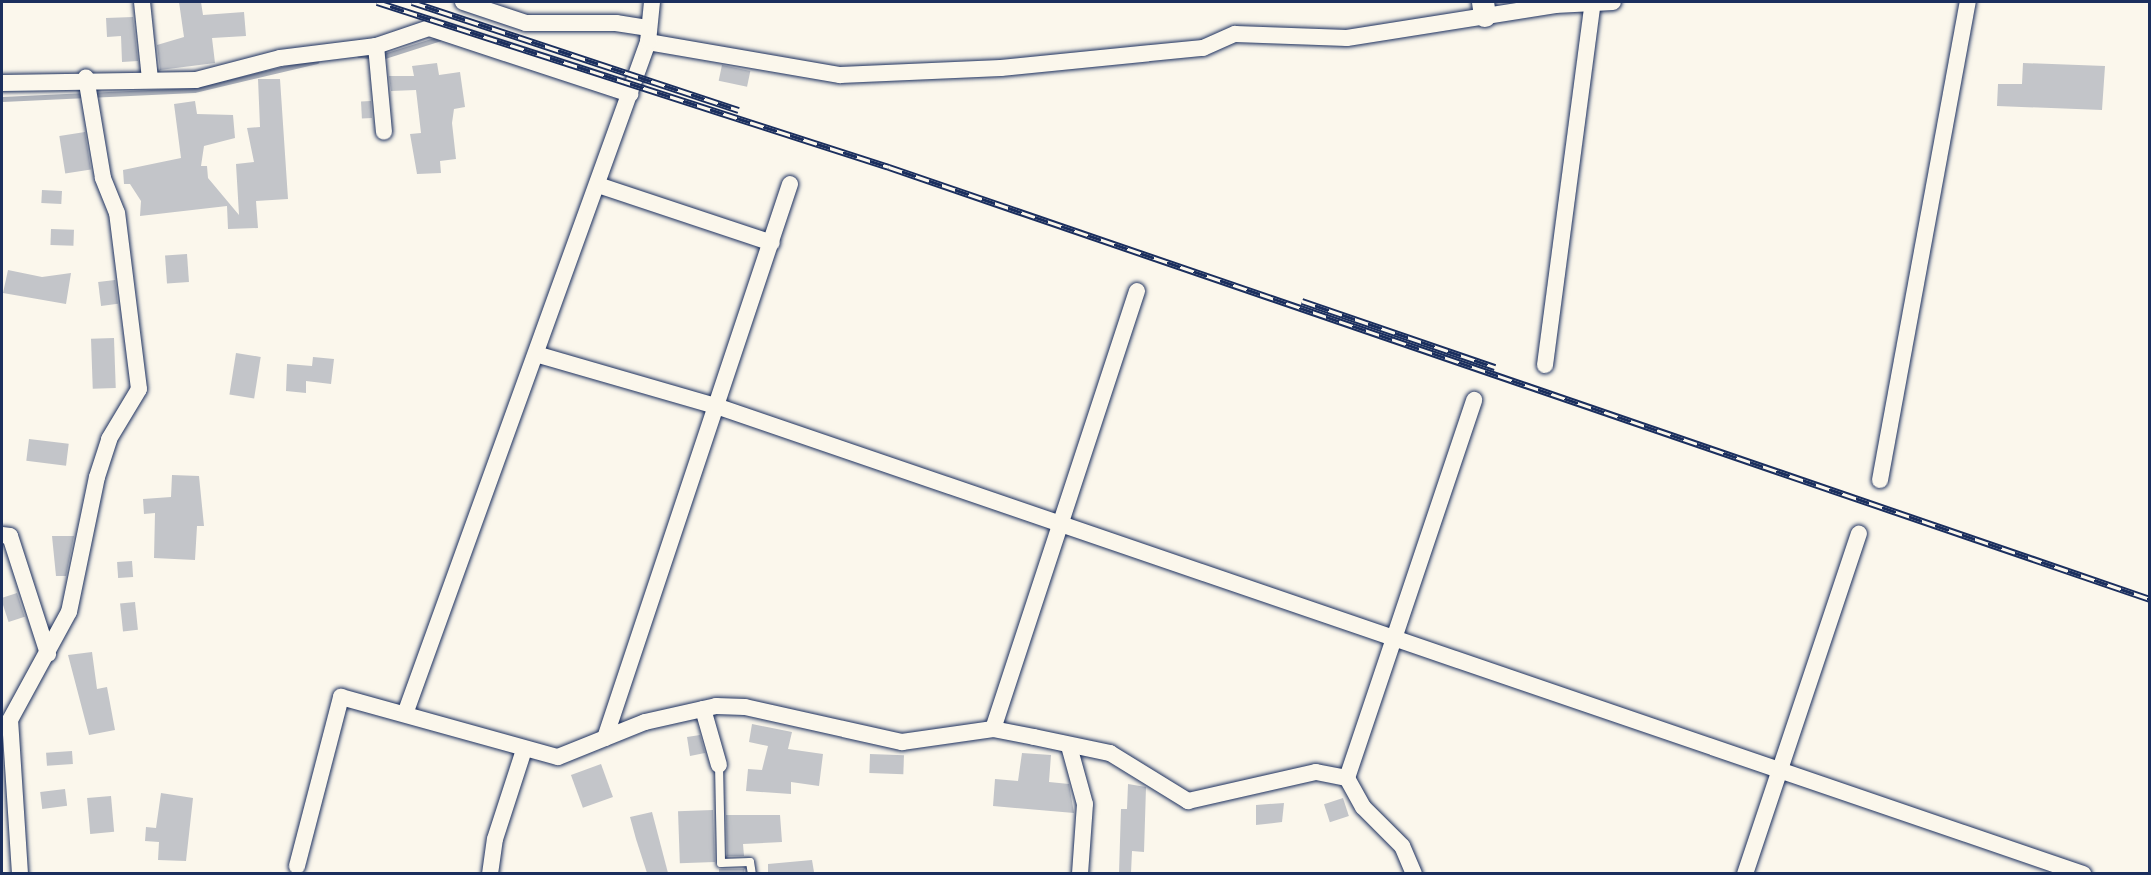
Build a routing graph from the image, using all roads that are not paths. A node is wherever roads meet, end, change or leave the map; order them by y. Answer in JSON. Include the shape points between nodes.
{"nodes":[{"id":1,"x":142,"y":2,"type":"edge"},
{"id":2,"x":463,"y":2,"type":"edge"},
{"id":3,"x":652,"y":2,"type":"edge"},
{"id":4,"x":1593,"y":2,"type":"edge"},
{"id":5,"x":1613,"y":2,"type":"edge"},
{"id":6,"x":1968,"y":2,"type":"edge"},
{"id":7,"x":1484,"y":9,"type":"edge"},
{"id":8,"x":647,"y":35,"type":"junction"},
{"id":9,"x":376,"y":46,"type":"junction"},
{"id":10,"x":86,"y":77,"type":"junction"},
{"id":11,"x":150,"y":80,"type":"junction"},
{"id":12,"x":2,"y":82,"type":"edge"},
{"id":13,"x":630,"y":94,"type":"junction"},
{"id":14,"x":384,"y":132,"type":"dead end"},
{"id":15,"x":790,"y":184,"type":"dead end"},
{"id":16,"x":598,"y":185,"type":"junction"},
{"id":17,"x":772,"y":243,"type":"junction"},
{"id":18,"x":1137,"y":291,"type":"dead end"},
{"id":19,"x":539,"y":355,"type":"junction"},
{"id":20,"x":1545,"y":365,"type":"dead end"},
{"id":21,"x":1474,"y":400,"type":"dead end"},
{"id":22,"x":719,"y":407,"type":"junction"},
{"id":23,"x":1880,"y":480,"type":"dead end"},
{"id":24,"x":1061,"y":525,"type":"junction"},
{"id":25,"x":1858,"y":534,"type":"dead end"},
{"id":26,"x":2,"y":536,"type":"edge"},
{"id":27,"x":1391,"y":639,"type":"junction"},
{"id":28,"x":48,"y":654,"type":"junction"},
{"id":29,"x":703,"y":709,"type":"junction"},
{"id":30,"x":405,"y":714,"type":"junction"},
{"id":31,"x":993,"y":729,"type":"junction"},
{"id":32,"x":605,"y":738,"type":"junction"},
{"id":33,"x":1069,"y":746,"type":"junction"},
{"id":34,"x":524,"y":750,"type":"junction"},
{"id":35,"x":719,"y":765,"type":"joint"},
{"id":36,"x":1779,"y":770,"type":"junction"},
{"id":37,"x":1347,"y":778,"type":"junction"},
{"id":38,"x":297,"y":866,"type":"dead end"},
{"id":39,"x":20,"y":873,"type":"edge"},
{"id":40,"x":490,"y":873,"type":"edge"},
{"id":41,"x":752,"y":873,"type":"edge"},
{"id":42,"x":1080,"y":873,"type":"edge"},
{"id":43,"x":1414,"y":873,"type":"edge"},
{"id":44,"x":1745,"y":873,"type":"edge"},
{"id":45,"x":2083,"y":873,"type":"edge"}],
"edges":[{"from":1,"to":11,"type":"street"},
{"from":2,"to":8,"type":"street","via":[[526,23],[616,22]]},
{"from":3,"to":8,"type":"street"},
{"from":4,"to":5,"type":"street"},
{"from":4,"to":7,"type":"street"},
{"from":4,"to":20,"type":"street"},
{"from":6,"to":23,"type":"street"},
{"from":7,"to":8,"type":"street","via":[[1347,38],[1235,34],[1203,48],[1000,68],[840,75]]},
{"from":8,"to":13,"type":"street"},
{"from":9,"to":11,"type":"street","via":[[280,58],[196,80]]},
{"from":9,"to":13,"type":"street","via":[[429,28]]},
{"from":9,"to":14,"type":"street"},
{"from":10,"to":11,"type":"street"},
{"from":10,"to":12,"type":"street"},
{"from":10,"to":28,"type":"street","via":[[103,178],[117,213],[139,389],[110,439],[69,612]]},
{"from":13,"to":16,"type":"street"},
{"from":15,"to":17,"type":"street"},
{"from":16,"to":17,"type":"street"},
{"from":16,"to":19,"type":"street"},
{"from":17,"to":22,"type":"street"},
{"from":18,"to":24,"type":"street"},
{"from":19,"to":22,"type":"street"},
{"from":19,"to":30,"type":"street"},
{"from":21,"to":27,"type":"street"},
{"from":22,"to":24,"type":"street"},
{"from":22,"to":32,"type":"street"},
{"from":24,"to":27,"type":"street"},
{"from":24,"to":31,"type":"street"},
{"from":25,"to":36,"type":"street"},
{"from":26,"to":28,"type":"street","via":[[10,536]]},
{"from":27,"to":36,"type":"street"},
{"from":27,"to":37,"type":"street"},
{"from":28,"to":39,"type":"street","via":[[10,720]]},
{"from":29,"to":31,"type":"street","via":[[745,707],[902,742]]},
{"from":29,"to":32,"type":"street"},
{"from":29,"to":35,"type":"street"},
{"from":30,"to":34,"type":"street"},
{"from":30,"to":38,"type":"street","via":[[341,697]]},
{"from":31,"to":33,"type":"street"},
{"from":32,"to":34,"type":"street","via":[[558,757]]},
{"from":33,"to":37,"type":"street","via":[[1110,753],[1188,801],[1316,772]]},
{"from":33,"to":42,"type":"street","via":[[1084,804]]},
{"from":34,"to":40,"type":"street","via":[[495,839]]},
{"from":35,"to":41,"type":"lane","via":[[721,864],[750,862]]},
{"from":36,"to":44,"type":"street"},
{"from":36,"to":45,"type":"street"},
{"from":37,"to":43,"type":"street","via":[[1363,807],[1402,846]]}]}
